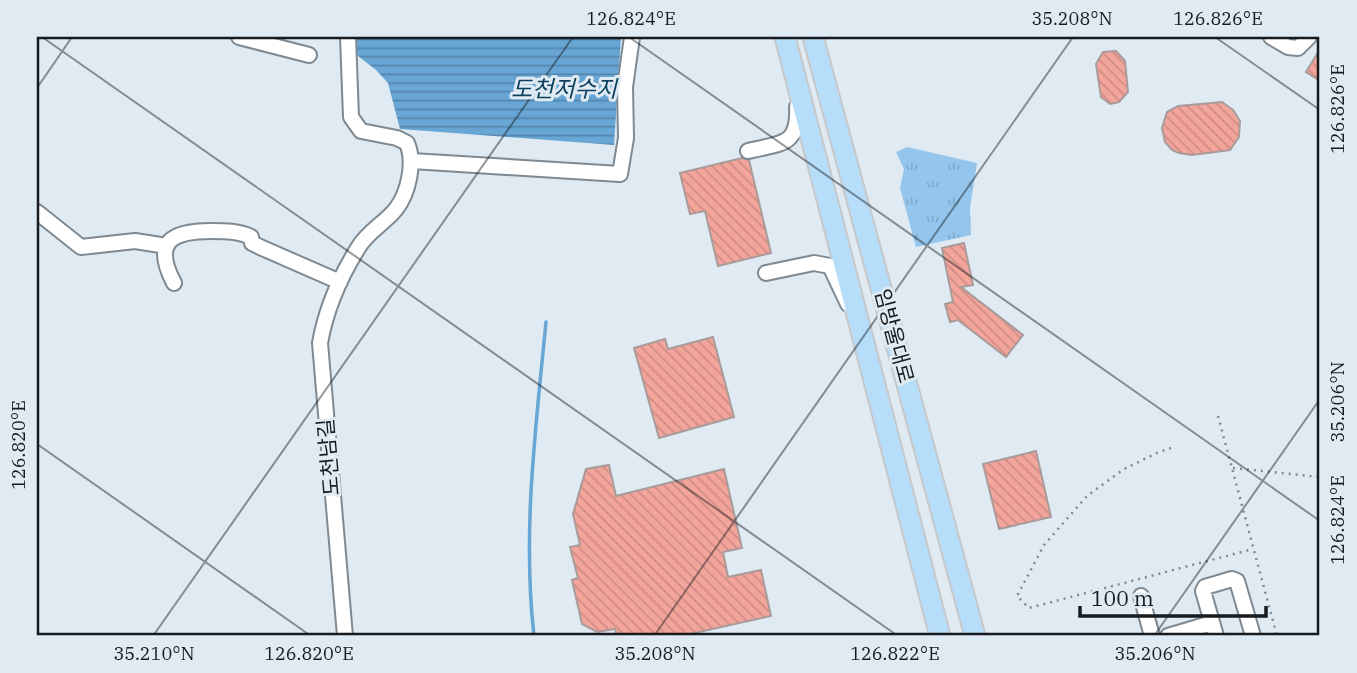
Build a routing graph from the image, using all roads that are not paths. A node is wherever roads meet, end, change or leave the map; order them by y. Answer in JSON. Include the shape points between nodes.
{"nodes":[{"id":1,"x":239,"y":37,"type":"edge"},
{"id":2,"x":348,"y":37,"type":"edge"},
{"id":3,"x":632,"y":37,"type":"edge"},
{"id":4,"x":785,"y":37,"type":"edge"},
{"id":5,"x":813,"y":37,"type":"edge"},
{"id":6,"x":1271,"y":37,"type":"edge"},
{"id":7,"x":1309,"y":37,"type":"edge"},
{"id":8,"x":309,"y":55,"type":"dead end"},
{"id":9,"x":796,"y":78,"type":"junction"},
{"id":10,"x":748,"y":151,"type":"dead end"},
{"id":11,"x":412,"y":161,"type":"junction"},
{"id":12,"x":37,"y":212,"type":"edge"},
{"id":13,"x":167,"y":246,"type":"junction"},
{"id":14,"x":766,"y":273,"type":"dead end"},
{"id":15,"x":340,"y":282,"type":"junction"},
{"id":16,"x":174,"y":283,"type":"dead end"},
{"id":17,"x":856,"y":316,"type":"junction"},
{"id":18,"x":1141,"y":596,"type":"dead end"},
{"id":19,"x":1214,"y":629,"type":"edge"},
{"id":20,"x":345,"y":636,"type":"edge"},
{"id":21,"x":940,"y":636,"type":"edge"},
{"id":22,"x":975,"y":636,"type":"edge"},
{"id":23,"x":1152,"y":636,"type":"edge"},
{"id":24,"x":1168,"y":636,"type":"edge"},
{"id":25,"x":1253,"y":636,"type":"edge"}],
"edges":[{"from":1,"to":8,"type":"street"},
{"from":2,"to":11,"type":"street","via":[[351,117],[361,131],[407,143]]},
{"from":3,"to":11,"type":"street","via":[[620,174]]},
{"from":4,"to":9,"type":"main road","name":"임방울대로"},
{"from":5,"to":22,"type":"main road","name":"임방울대로"},
{"from":6,"to":7,"type":"street","via":[[1298,48]]},
{"from":9,"to":10,"type":"street","via":[[798,125],[793,136]]},
{"from":9,"to":17,"type":"main road","name":"임방울대로"},
{"from":11,"to":15,"type":"street","name":"도천남길","via":[[396,210],[360,244]]},
{"from":12,"to":13,"type":"street","via":[[81,247],[135,242]]},
{"from":13,"to":15,"type":"street","via":[[185,232],[242,233],[260,247]]},
{"from":13,"to":16,"type":"street","via":[[166,265]]},
{"from":14,"to":17,"type":"street","via":[[814,263],[830,266]]},
{"from":15,"to":20,"type":"street","name":"도천남길","via":[[324,319],[320,343]]},
{"from":17,"to":21,"type":"main road","name":"임방울대로"},
{"from":18,"to":23,"type":"street"},
{"from":19,"to":24,"type":"street"},
{"from":19,"to":25,"type":"street","via":[[1203,591],[1232,579],[1237,581]]}]}
